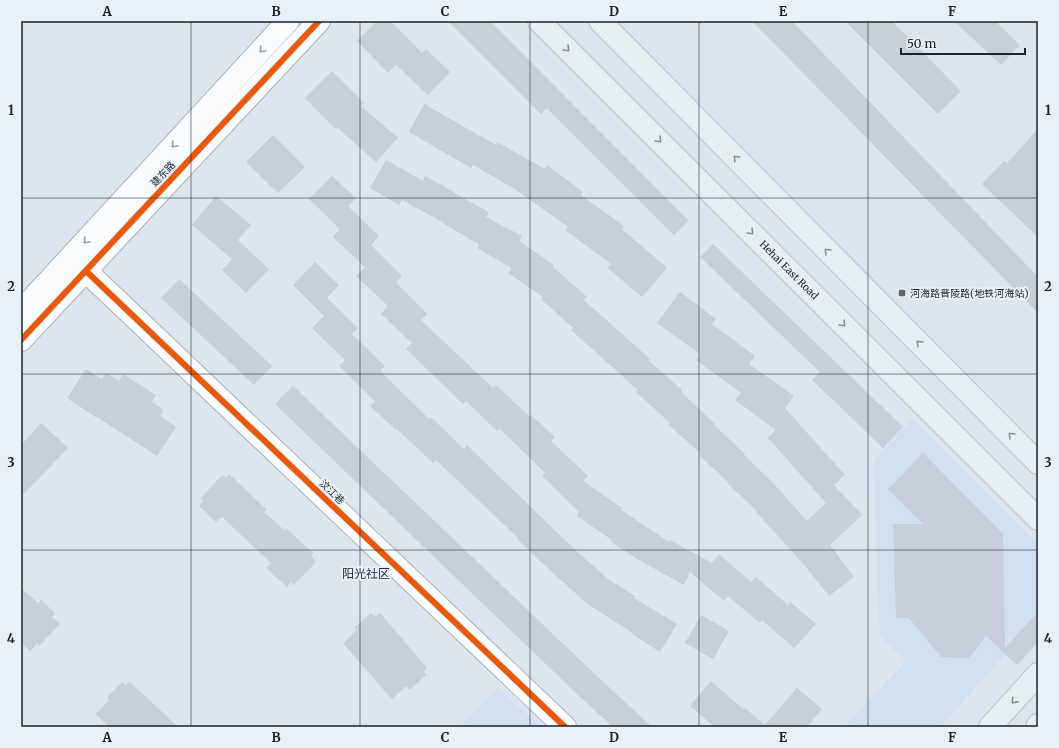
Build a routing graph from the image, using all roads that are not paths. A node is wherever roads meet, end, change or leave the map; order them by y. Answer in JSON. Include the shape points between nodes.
{"nodes":[{"id":1,"x":288,"y":21,"type":"edge"},
{"id":2,"x":319,"y":21,"type":"edge"},
{"id":3,"x":539,"y":21,"type":"edge"},
{"id":4,"x":600,"y":21,"type":"edge"},
{"id":5,"x":86,"y":271,"type":"junction"},
{"id":6,"x":21,"y":311,"type":"edge"},
{"id":7,"x":21,"y":340,"type":"edge"},
{"id":8,"x":1038,"y":463,"type":"edge"},
{"id":9,"x":1038,"y":519,"type":"edge"},
{"id":10,"x":1038,"y":674,"type":"edge"},
{"id":11,"x":565,"y":727,"type":"edge"},
{"id":12,"x":990,"y":727,"type":"edge"}],
"edges":[{"from":1,"to":6,"type":"street","name":"建东路","one_way":true},
{"from":2,"to":5,"type":"street","name":"建东路"},
{"from":3,"to":9,"type":"main road","name":"Hehai East Road","one_way":true},
{"from":8,"to":4,"type":"main road","one_way":true},
{"from":5,"to":7,"type":"street","name":"建东路"},
{"from":5,"to":11,"type":"street","name":"汶江巷"},
{"from":10,"to":12,"type":"main road","one_way":true}]}
